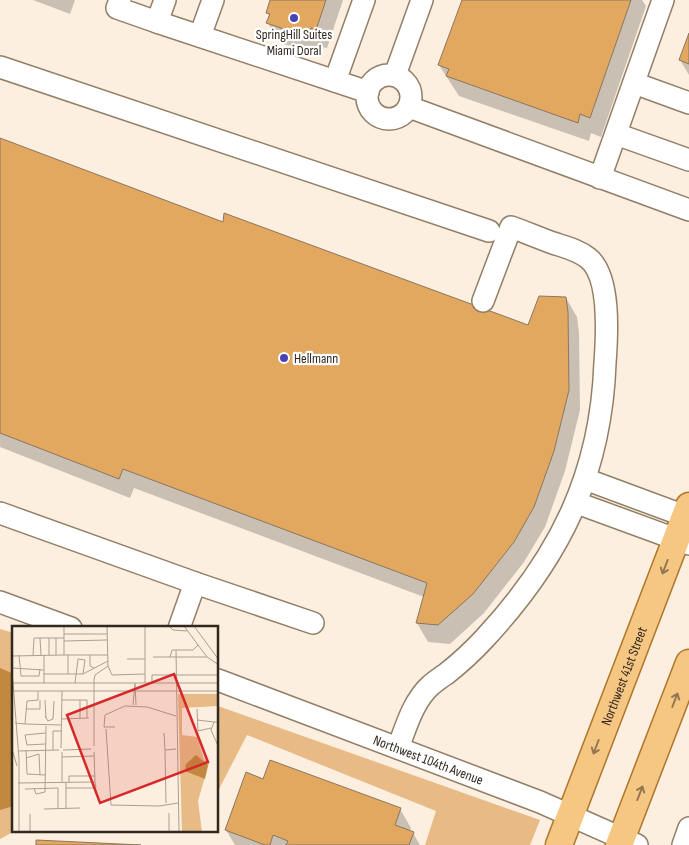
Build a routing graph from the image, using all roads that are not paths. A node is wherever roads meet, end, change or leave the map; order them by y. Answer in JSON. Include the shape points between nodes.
{"nodes":[{"id":1,"x":120,"y":0,"type":"edge"},
{"id":2,"x":165,"y":0,"type":"edge"},
{"id":3,"x":212,"y":0,"type":"edge"},
{"id":4,"x":364,"y":0,"type":"edge"},
{"id":5,"x":422,"y":0,"type":"edge"},
{"id":6,"x":663,"y":0,"type":"edge"},
{"id":7,"x":157,"y":22,"type":"junction"},
{"id":8,"x":200,"y":36,"type":"junction"},
{"id":9,"x":0,"y":67,"type":"edge"},
{"id":10,"x":395,"y":75,"type":"junction"},
{"id":11,"x":335,"y":81,"type":"junction"},
{"id":12,"x":634,"y":83,"type":"junction"},
{"id":13,"x":368,"y":92,"type":"junction"},
{"id":14,"x":689,"y":103,"type":"edge"},
{"id":15,"x":409,"y":107,"type":"junction"},
{"id":16,"x":616,"y":134,"type":"junction"},
{"id":17,"x":689,"y":160,"type":"edge"},
{"id":18,"x":600,"y":178,"type":"junction"},
{"id":19,"x":689,"y":210,"type":"edge"},
{"id":20,"x":489,"y":231,"type":"dead end"},
{"id":21,"x":483,"y":301,"type":"dead end"},
{"id":22,"x":586,"y":479,"type":"junction"},
{"id":23,"x":629,"y":495,"type":"junction"},
{"id":24,"x":577,"y":503,"type":"junction"},
{"id":25,"x":0,"y":513,"type":"edge"},
{"id":26,"x":688,"y":513,"type":"edge"},
{"id":27,"x":620,"y":520,"type":"junction"},
{"id":28,"x":682,"y":543,"type":"edge"},
{"id":29,"x":195,"y":582,"type":"junction"},
{"id":30,"x":0,"y":602,"type":"edge"},
{"id":31,"x":313,"y":623,"type":"dead end"},
{"id":32,"x":66,"y":626,"type":"edge"},
{"id":33,"x":180,"y":626,"type":"edge"},
{"id":34,"x":688,"y":667,"type":"edge"},
{"id":35,"x":219,"y":680,"type":"edge"},
{"id":36,"x":398,"y":748,"type":"junction"},
{"id":37,"x":570,"y":815,"type":"junction"},
{"id":38,"x":689,"y":828,"type":"edge"},
{"id":39,"x":626,"y":843,"type":"edge"},
{"id":40,"x":559,"y":845,"type":"edge"},
{"id":41,"x":682,"y":845,"type":"edge"}],
"edges":[{"from":1,"to":7,"type":"street","via":[[117,8]]},
{"from":2,"to":7,"type":"street"},
{"from":3,"to":8,"type":"street"},
{"from":4,"to":11,"type":"street"},
{"from":5,"to":10,"type":"street"},
{"from":6,"to":12,"type":"street"},
{"from":7,"to":8,"type":"street"},
{"from":8,"to":11,"type":"street"},
{"from":9,"to":20,"type":"street"},
{"from":10,"to":13,"type":"street","via":[[378,78]]},
{"from":10,"to":15,"type":"street","via":[[410,88]]},
{"from":11,"to":13,"type":"street"},
{"from":12,"to":14,"type":"street"},
{"from":12,"to":16,"type":"street"},
{"from":13,"to":15,"type":"street","via":[[368,105],[382,118],[395,119]]},
{"from":15,"to":18,"type":"street"},
{"from":16,"to":17,"type":"street"},
{"from":16,"to":18,"type":"street"},
{"from":18,"to":19,"type":"street"},
{"from":21,"to":22,"type":"street","via":[[511,227],[578,252],[597,268],[605,303],[605,371],[599,426]]},
{"from":22,"to":23,"type":"street"},
{"from":22,"to":24,"type":"street"},
{"from":23,"to":26,"type":"street"},
{"from":23,"to":27,"type":"street"},
{"from":24,"to":27,"type":"street"},
{"from":24,"to":36,"type":"street","via":[[536,576],[515,604],[479,644],[430,685],[419,700]]},
{"from":25,"to":29,"type":"street"},
{"from":26,"to":28,"type":"main road","name":"Northwest 41st Street"},
{"from":27,"to":28,"type":"street"},
{"from":28,"to":37,"type":"main road","name":"Northwest 41st Street","one_way":true},
{"from":29,"to":31,"type":"street"},
{"from":29,"to":33,"type":"street"},
{"from":30,"to":32,"type":"street"},
{"from":39,"to":34,"type":"main road","one_way":true},
{"from":35,"to":36,"type":"street","name":"Northwest 104th Avenue"},
{"from":36,"to":37,"type":"street","name":"Northwest 104th Avenue"},
{"from":37,"to":39,"type":"street","name":"Northwest 104th Avenue"},
{"from":37,"to":40,"type":"main road","name":"Northwest 41st Street"},
{"from":38,"to":41,"type":"street"}]}
